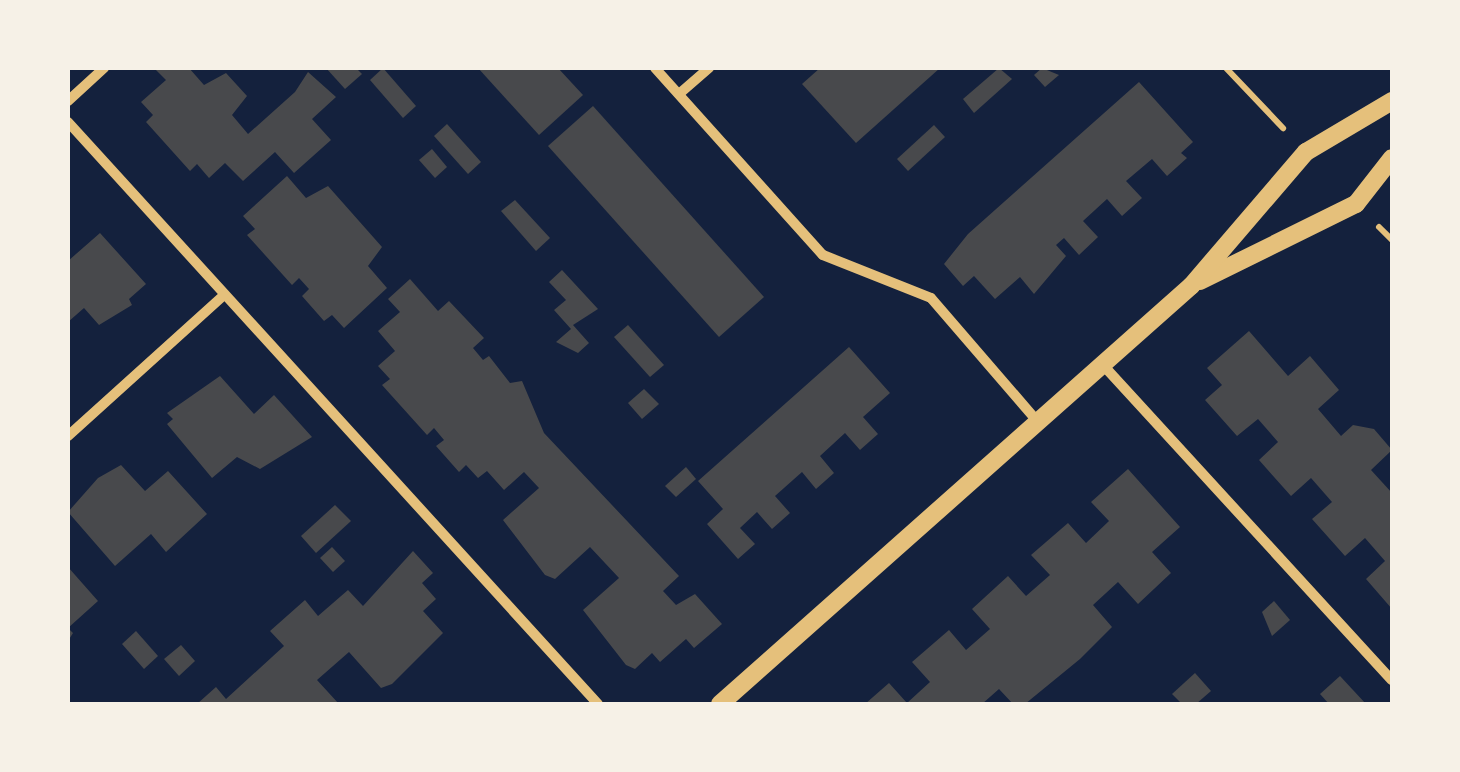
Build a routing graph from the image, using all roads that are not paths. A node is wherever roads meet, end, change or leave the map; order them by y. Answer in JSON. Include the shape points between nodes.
{"nodes":[{"id":1,"x":104,"y":68,"type":"edge"},
{"id":2,"x":655,"y":68,"type":"edge"},
{"id":3,"x":709,"y":68,"type":"edge"},
{"id":4,"x":679,"y":94,"type":"junction"},
{"id":5,"x":1392,"y":100,"type":"edge"},
{"id":6,"x":68,"y":101,"type":"edge"},
{"id":7,"x":68,"y":122,"type":"edge"},
{"id":8,"x":1392,"y":158,"type":"edge"},
{"id":9,"x":1191,"y":286,"type":"junction"},
{"id":10,"x":223,"y":296,"type":"junction"},
{"id":11,"x":1103,"y":365,"type":"junction"},
{"id":12,"x":1038,"y":422,"type":"junction"},
{"id":13,"x":68,"y":436,"type":"edge"},
{"id":14,"x":1392,"y":680,"type":"edge"},
{"id":15,"x":598,"y":704,"type":"edge"},
{"id":16,"x":720,"y":704,"type":"edge"}],
"edges":[{"from":1,"to":6,"type":"street"},
{"from":2,"to":4,"type":"street"},
{"from":3,"to":4,"type":"street"},
{"from":4,"to":12,"type":"street","via":[[823,254],[932,298]]},
{"from":5,"to":9,"type":"street","via":[[1306,152]]},
{"from":7,"to":10,"type":"street"},
{"from":8,"to":9,"type":"street","via":[[1356,204]]},
{"from":9,"to":11,"type":"street"},
{"from":10,"to":13,"type":"street"},
{"from":10,"to":15,"type":"street"},
{"from":11,"to":12,"type":"street"},
{"from":11,"to":14,"type":"street"},
{"from":12,"to":16,"type":"street"}]}
